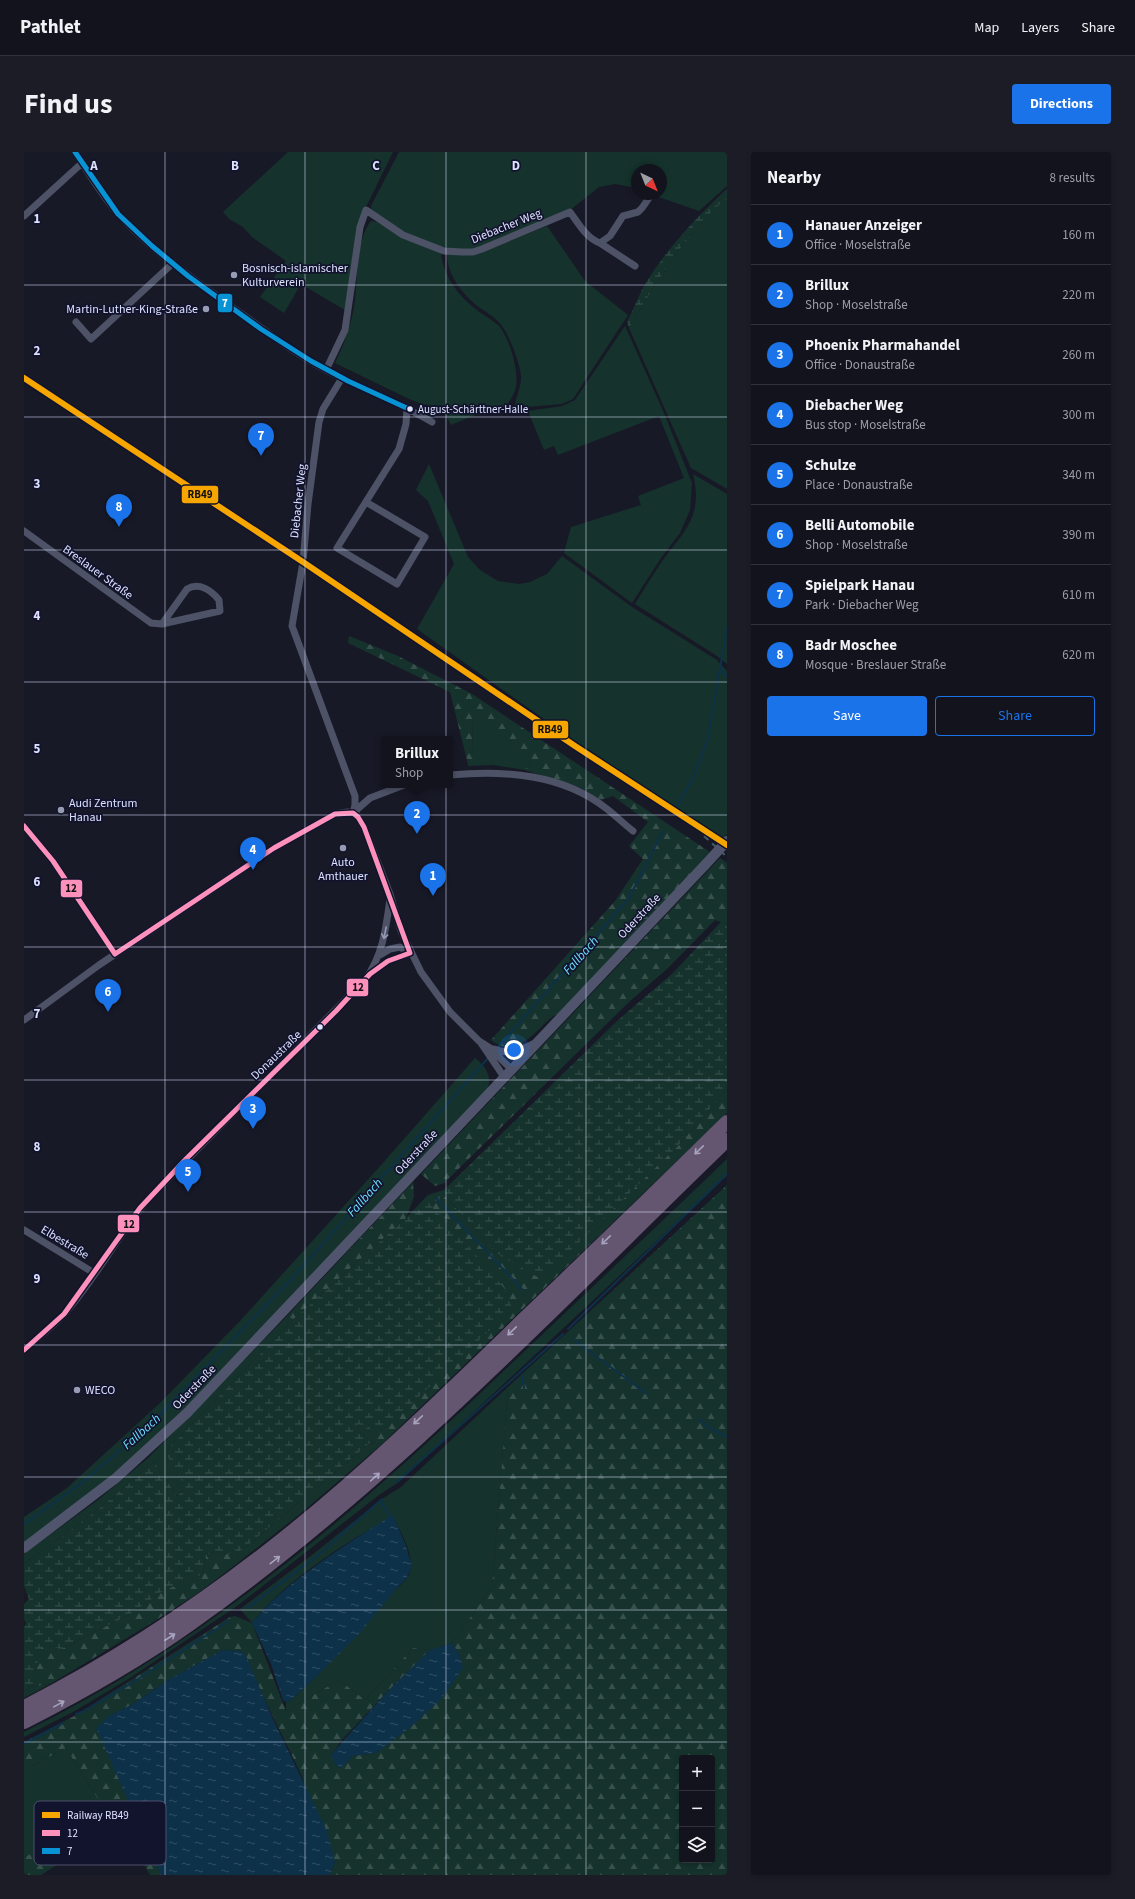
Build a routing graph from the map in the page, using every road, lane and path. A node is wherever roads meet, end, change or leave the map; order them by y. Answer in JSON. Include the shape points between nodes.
{"nodes":[{"id":1,"x":75,"y":152,"type":"edge"},
{"id":2,"x":82,"y":164,"type":"junction"},
{"id":3,"x":648,"y":200,"type":"edge"},
{"id":4,"x":24,"y":216,"type":"edge"},
{"id":5,"x":600,"y":243,"type":"junction"},
{"id":6,"x":173,"y":263,"type":"junction"},
{"id":7,"x":635,"y":266,"type":"dead end"},
{"id":8,"x":76,"y":322,"type":"dead end"},
{"id":9,"x":326,"y":370,"type":"junction"},
{"id":10,"x":342,"y":378,"type":"junction"},
{"id":11,"x":408,"y":408,"type":"junction"},
{"id":12,"x":432,"y":422,"type":"dead end"},
{"id":13,"x":366,"y":502,"type":"junction"},
{"id":14,"x":24,"y":531,"type":"edge"},
{"id":15,"x":162,"y":624,"type":"junction"},
{"id":16,"x":453,"y":775,"type":"edge"},
{"id":17,"x":396,"y":788,"type":"edge"},
{"id":18,"x":353,"y":813,"type":"junction"},
{"id":19,"x":24,"y":826,"type":"edge"},
{"id":20,"x":633,"y":831,"type":"dead end"},
{"id":21,"x":727,"y":841,"type":"edge"},
{"id":22,"x":390,"y":894,"type":"junction"},
{"id":23,"x":410,"y":953,"type":"junction"},
{"id":24,"x":115,"y":954,"type":"junction"},
{"id":25,"x":380,"y":955,"type":"junction"},
{"id":26,"x":370,"y":974,"type":"junction"},
{"id":27,"x":24,"y":1020,"type":"edge"},
{"id":28,"x":538,"y":1042,"type":"junction"},
{"id":29,"x":489,"y":1051,"type":"junction"},
{"id":30,"x":500,"y":1054,"type":"junction"},
{"id":31,"x":511,"y":1069,"type":"junction"},
{"id":32,"x":504,"y":1077,"type":"junction"},
{"id":33,"x":727,"y":1122,"type":"edge"},
{"id":34,"x":727,"y":1140,"type":"edge"},
{"id":35,"x":24,"y":1230,"type":"edge"},
{"id":36,"x":94,"y":1273,"type":"junction"},
{"id":37,"x":24,"y":1350,"type":"edge"},
{"id":38,"x":24,"y":1548,"type":"edge"},
{"id":39,"x":24,"y":1707,"type":"edge"},
{"id":40,"x":24,"y":1722,"type":"edge"}],
"edges":[{"from":1,"to":2,"type":"street"},
{"from":2,"to":4,"type":"street"},
{"from":2,"to":6,"type":"street","via":[[119,215]]},
{"from":3,"to":5,"type":"street","via":[[638,212],[623,216],[610,236]]},
{"from":5,"to":7,"type":"street","name":"Diebacher Weg"},
{"from":5,"to":9,"type":"street","name":"Diebacher Weg","via":[[584,231],[570,212],[473,252],[444,251],[403,235],[366,210],[360,227],[345,330]]},
{"from":6,"to":8,"type":"street","via":[[91,338]]},
{"from":6,"to":9,"type":"street","via":[[274,338]]},
{"from":9,"to":10,"type":"street"},
{"from":10,"to":11,"type":"street"},
{"from":10,"to":18,"type":"street","name":"Diebacher Weg","via":[[318,422],[303,562],[292,626],[355,796]]},
{"from":11,"to":12,"type":"street"},
{"from":11,"to":13,"type":"street","via":[[399,449]]},
{"from":13,"to":13,"type":"street","via":[[337,548],[397,584],[425,537]]},
{"from":14,"to":15,"type":"street","name":"Breslauer Straße","via":[[144,619]]},
{"from":15,"to":15,"type":"street","name":"Breslauer Straße","via":[[191,586],[202,587],[219,600],[220,611]]},
{"from":16,"to":20,"type":"street","via":[[509,773],[545,779],[592,799]]},
{"from":17,"to":18,"type":"street","via":[[370,798]]},
{"from":18,"to":22,"type":"street","via":[[364,827]]},
{"from":18,"to":24,"type":"street","via":[[335,814],[293,836]]},
{"from":19,"to":24,"type":"street","via":[[55,864]]},
{"from":21,"to":28,"type":"street","name":"Oderstraße","bridge":true},
{"from":22,"to":23,"type":"street"},
{"from":22,"to":25,"type":"street","name":"Donaustraße","one_way":true,"via":[[386,933]]},
{"from":23,"to":25,"type":"street","via":[[400,947]]},
{"from":23,"to":26,"type":"street","name":"Donaustraße","via":[[388,961]]},
{"from":23,"to":29,"type":"street","via":[[442,1003]]},
{"from":24,"to":27,"type":"street"},
{"from":25,"to":26,"type":"street","name":"Donaustraße"},
{"from":26,"to":36,"type":"street","name":"Donaustraße","via":[[150,1196]]},
{"from":28,"to":30,"type":"street"},
{"from":28,"to":31,"type":"street","name":"Oderstraße"},
{"from":29,"to":30,"type":"street"},
{"from":29,"to":32,"type":"street","via":[[492,1063]]},
{"from":30,"to":31,"type":"street"},
{"from":31,"to":32,"type":"street","name":"Oderstraße"},
{"from":32,"to":38,"type":"street","name":"Oderstraße","via":[[187,1413],[116,1478]]},
{"from":33,"to":39,"type":"highway","one_way":true,"via":[[480,1362],[306,1520],[237,1574],[155,1632]]},
{"from":40,"to":34,"type":"highway","one_way":true,"via":[[104,1679],[189,1625],[322,1522],[401,1454],[485,1376]]},
{"from":35,"to":36,"type":"street","name":"Elbestraße"},
{"from":36,"to":37,"type":"street","name":"Donaustraße","via":[[64,1314]]}]}
